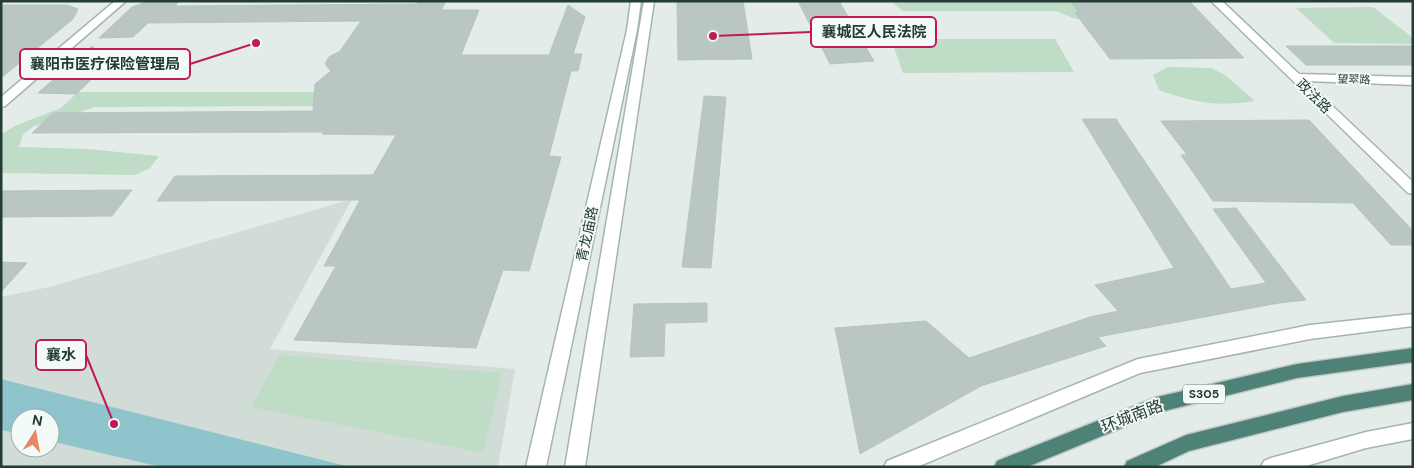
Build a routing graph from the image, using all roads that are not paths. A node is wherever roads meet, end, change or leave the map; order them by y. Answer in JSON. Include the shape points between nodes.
{"nodes":[{"id":1,"x":121,"y":1,"type":"edge"},
{"id":2,"x":636,"y":1,"type":"edge"},
{"id":3,"x":649,"y":1,"type":"edge"},
{"id":4,"x":1216,"y":1,"type":"edge"},
{"id":5,"x":1294,"y":77,"type":"junction"},
{"id":6,"x":1413,"y":81,"type":"edge"},
{"id":7,"x":1,"y":103,"type":"edge"},
{"id":8,"x":1413,"y":190,"type":"edge"},
{"id":9,"x":1413,"y":320,"type":"edge"},
{"id":10,"x":1413,"y":355,"type":"edge"},
{"id":11,"x":1413,"y":392,"type":"edge"},
{"id":12,"x":1413,"y":431,"type":"edge"},
{"id":13,"x":579,"y":461,"type":"edge"},
{"id":14,"x":536,"y":467,"type":"edge"},
{"id":15,"x":894,"y":467,"type":"edge"},
{"id":16,"x":1004,"y":467,"type":"edge"},
{"id":17,"x":1134,"y":467,"type":"edge"},
{"id":18,"x":1271,"y":467,"type":"edge"}],
"edges":[{"from":1,"to":7,"type":"street"},
{"from":2,"to":14,"type":"street","name":"青龙庙路"},
{"from":3,"to":13,"type":"street","name":"青龙庙路"},
{"from":4,"to":5,"type":"street","name":"政法路"},
{"from":5,"to":6,"type":"street","name":"望翠路"},
{"from":5,"to":8,"type":"street","name":"政法路"},
{"from":9,"to":15,"type":"street","via":[[1310,332],[1138,366]]},
{"from":10,"to":16,"type":"highway","name":"环城南路","number":"S305","via":[[1297,371],[1157,405]]},
{"from":11,"to":17,"type":"highway","via":[[1343,404],[1186,443]]},
{"from":12,"to":18,"type":"street","via":[[1366,440]]}]}
